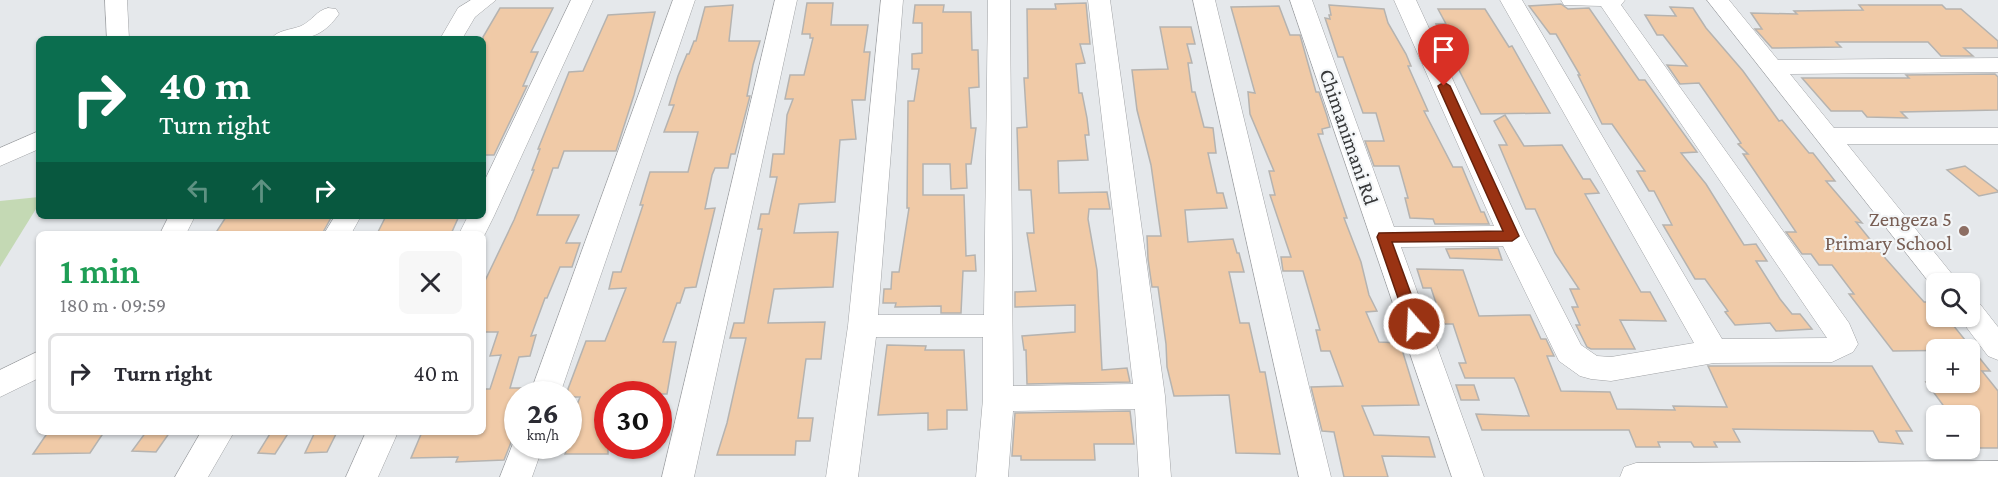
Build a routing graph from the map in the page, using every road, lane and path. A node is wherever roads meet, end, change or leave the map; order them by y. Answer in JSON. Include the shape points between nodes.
{"nodes":[{"id":1,"x":116,"y":0,"type":"edge"},
{"id":2,"x":485,"y":0,"type":"edge"},
{"id":3,"x":582,"y":0,"type":"edge"},
{"id":4,"x":684,"y":0,"type":"edge"},
{"id":5,"x":786,"y":0,"type":"edge"},
{"id":6,"x":892,"y":0,"type":"edge"},
{"id":7,"x":999,"y":0,"type":"edge"},
{"id":8,"x":1099,"y":0,"type":"edge"},
{"id":9,"x":1204,"y":0,"type":"edge"},
{"id":10,"x":1301,"y":0,"type":"edge"},
{"id":11,"x":1405,"y":0,"type":"edge"},
{"id":12,"x":1511,"y":0,"type":"edge"},
{"id":13,"x":1572,"y":0,"type":"edge"},
{"id":14,"x":1607,"y":0,"type":"edge"},
{"id":15,"x":1614,"y":0,"type":"edge"},
{"id":16,"x":1719,"y":0,"type":"edge"},
{"id":17,"x":328,"y":14,"type":"dead end"},
{"id":18,"x":118,"y":36,"type":"edge"},
{"id":19,"x":291,"y":36,"type":"edge"},
{"id":20,"x":453,"y":36,"type":"edge"},
{"id":21,"x":1998,"y":65,"type":"edge"},
{"id":22,"x":1773,"y":67,"type":"junction"},
{"id":23,"x":1828,"y":136,"type":"junction"},
{"id":24,"x":1998,"y":136,"type":"edge"},
{"id":25,"x":36,"y":140,"type":"edge"},
{"id":26,"x":0,"y":158,"type":"edge"},
{"id":27,"x":486,"y":205,"type":"edge"},
{"id":28,"x":1512,"y":236,"type":"junction"},
{"id":29,"x":1384,"y":237,"type":"junction"},
{"id":30,"x":1937,"y":273,"type":"edge"},
{"id":31,"x":1980,"y":325,"type":"edge"},
{"id":32,"x":863,"y":326,"type":"junction"},
{"id":33,"x":998,"y":326,"type":"junction"},
{"id":34,"x":1998,"y":348,"type":"edge"},
{"id":35,"x":1714,"y":351,"type":"junction"},
{"id":36,"x":36,"y":365,"type":"edge"},
{"id":37,"x":550,"y":381,"type":"edge"},
{"id":38,"x":0,"y":385,"type":"edge"},
{"id":39,"x":1150,"y":396,"type":"junction"},
{"id":40,"x":998,"y":399,"type":"junction"},
{"id":41,"x":216,"y":435,"type":"edge"},
{"id":42,"x":381,"y":435,"type":"edge"},
{"id":43,"x":522,"y":459,"type":"edge"},
{"id":44,"x":1998,"y":475,"type":"edge"},
{"id":45,"x":191,"y":477,"type":"edge"},
{"id":46,"x":362,"y":477,"type":"edge"},
{"id":47,"x":516,"y":477,"type":"edge"},
{"id":48,"x":678,"y":477,"type":"edge"},
{"id":49,"x":842,"y":477,"type":"edge"},
{"id":50,"x":992,"y":477,"type":"edge"},
{"id":51,"x":1155,"y":477,"type":"edge"},
{"id":52,"x":1316,"y":477,"type":"edge"},
{"id":53,"x":1468,"y":477,"type":"edge"},
{"id":54,"x":1636,"y":477,"type":"edge"}],
"edges":[{"from":1,"to":18,"type":"street"},
{"from":2,"to":20,"type":"street","via":[[466,13]]},
{"from":3,"to":27,"type":"street"},
{"from":4,"to":37,"type":"street"},
{"from":5,"to":48,"type":"street"},
{"from":6,"to":32,"type":"street"},
{"from":7,"to":33,"type":"street"},
{"from":8,"to":39,"type":"street"},
{"from":9,"to":52,"type":"street"},
{"from":10,"to":29,"type":"street","name":"Chimanimani Rd"},
{"from":11,"to":28,"type":"street"},
{"from":12,"to":35,"type":"street"},
{"from":13,"to":14,"type":"street"},
{"from":14,"to":15,"type":"street"},
{"from":14,"to":35,"type":"street","via":[[1839,331],[1843,344],[1832,350]]},
{"from":16,"to":22,"type":"street"},
{"from":17,"to":19,"type":"street","via":[[313,29]]},
{"from":21,"to":22,"type":"street"},
{"from":22,"to":23,"type":"street"},
{"from":23,"to":24,"type":"street"},
{"from":23,"to":30,"type":"street"},
{"from":25,"to":26,"type":"street"},
{"from":28,"to":29,"type":"street"},
{"from":28,"to":35,"type":"street","via":[[1570,353],[1580,361],[1591,367],[1611,369]]},
{"from":29,"to":53,"type":"street","name":"Chimanimani Rd"},
{"from":31,"to":34,"type":"street"},
{"from":32,"to":33,"type":"street"},
{"from":32,"to":49,"type":"street"},
{"from":33,"to":40,"type":"street"},
{"from":36,"to":38,"type":"street"},
{"from":39,"to":40,"type":"street"},
{"from":39,"to":51,"type":"street"},
{"from":40,"to":50,"type":"street"},
{"from":41,"to":45,"type":"street"},
{"from":42,"to":46,"type":"street"},
{"from":43,"to":47,"type":"street"},
{"from":44,"to":54,"type":"street"}]}
